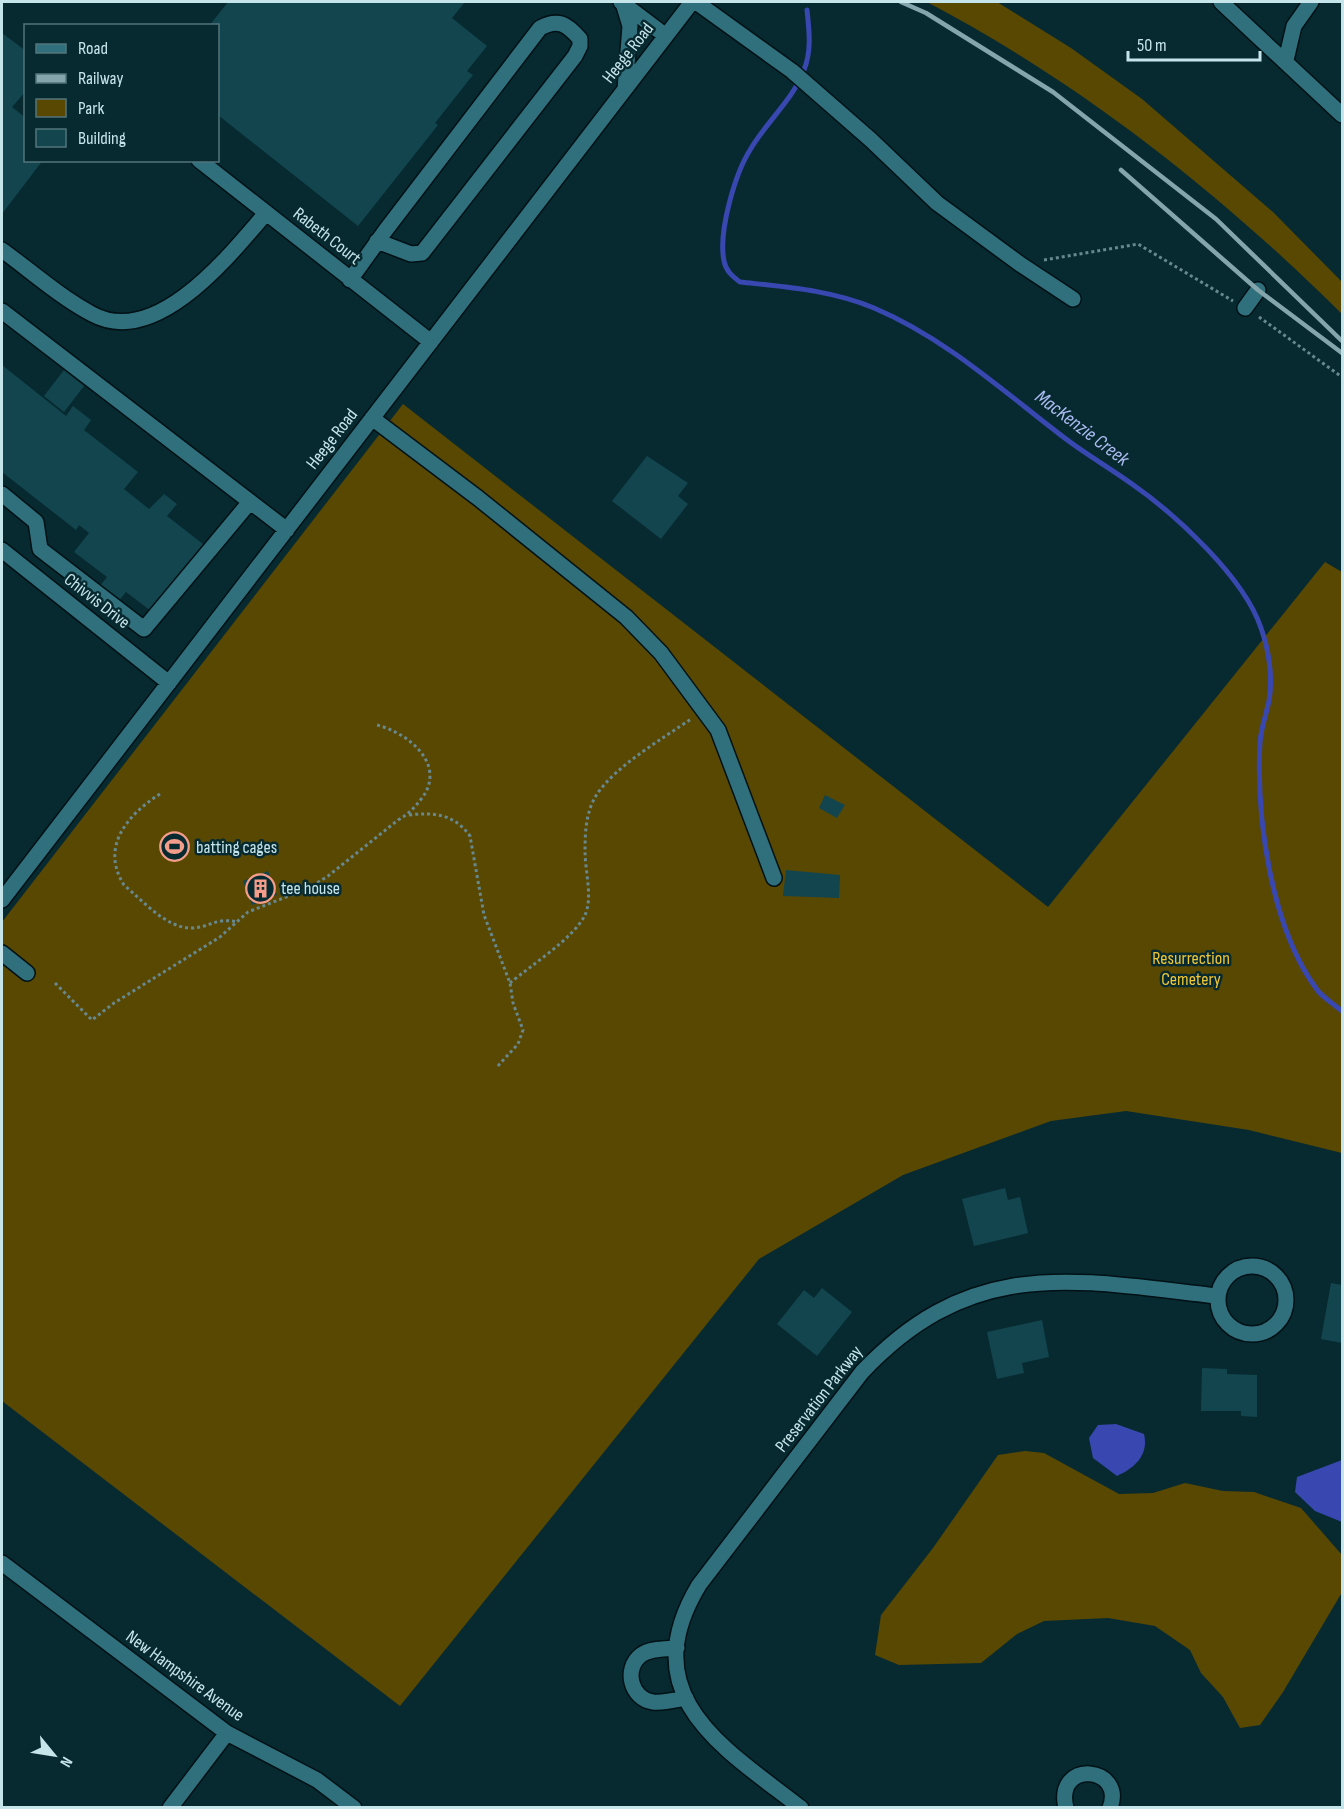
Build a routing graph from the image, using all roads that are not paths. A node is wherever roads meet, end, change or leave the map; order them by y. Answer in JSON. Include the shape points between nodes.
{"nodes":[{"id":1,"x":622,"y":2,"type":"edge"},
{"id":2,"x":694,"y":2,"type":"edge"},
{"id":3,"x":1221,"y":2,"type":"edge"},
{"id":4,"x":1311,"y":2,"type":"edge"},
{"id":5,"x":666,"y":36,"type":"junction"},
{"id":6,"x":1286,"y":60,"type":"junction"},
{"id":7,"x":625,"y":89,"type":"junction"},
{"id":8,"x":1342,"y":116,"type":"edge"},
{"id":9,"x":202,"y":162,"type":"edge"},
{"id":10,"x":266,"y":213,"type":"junction"},
{"id":11,"x":377,"y":241,"type":"junction"},
{"id":12,"x":2,"y":250,"type":"edge"},
{"id":13,"x":351,"y":280,"type":"junction"},
{"id":14,"x":1258,"y":290,"type":"dead end"},
{"id":15,"x":1073,"y":299,"type":"dead end"},
{"id":16,"x":1245,"y":308,"type":"road end"},
{"id":17,"x":2,"y":311,"type":"edge"},
{"id":18,"x":431,"y":342,"type":"junction"},
{"id":19,"x":372,"y":418,"type":"junction"},
{"id":20,"x":2,"y":494,"type":"edge"},
{"id":21,"x":249,"y":503,"type":"junction"},
{"id":22,"x":287,"y":530,"type":"junction"},
{"id":23,"x":40,"y":549,"type":"junction"},
{"id":24,"x":2,"y":550,"type":"edge"},
{"id":25,"x":21,"y":566,"type":"junction"},
{"id":26,"x":169,"y":682,"type":"junction"},
{"id":27,"x":774,"y":878,"type":"dead end"},
{"id":28,"x":2,"y":900,"type":"edge"},
{"id":29,"x":2,"y":953,"type":"edge"},
{"id":30,"x":27,"y":973,"type":"dead end"},
{"id":31,"x":1217,"y":1296,"type":"junction"},
{"id":32,"x":2,"y":1563,"type":"edge"},
{"id":33,"x":677,"y":1648,"type":"junction"},
{"id":34,"x":686,"y":1698,"type":"junction"},
{"id":35,"x":227,"y":1733,"type":"junction"},
{"id":36,"x":170,"y":1808,"type":"edge"},
{"id":37,"x":354,"y":1808,"type":"edge"},
{"id":38,"x":801,"y":1808,"type":"edge"},
{"id":39,"x":1066,"y":1808,"type":"edge"},
{"id":40,"x":1110,"y":1808,"type":"edge"}],
"edges":[{"from":1,"to":5,"type":"street"},
{"from":1,"to":7,"type":"street","via":[[630,26]]},
{"from":2,"to":5,"type":"street","name":"Heege Road"},
{"from":2,"to":15,"type":"street","via":[[807,83],[937,203]]},
{"from":3,"to":6,"type":"street"},
{"from":4,"to":6,"type":"street","via":[[1294,26]]},
{"from":5,"to":7,"type":"street","name":"Heege Road"},
{"from":6,"to":8,"type":"street"},
{"from":7,"to":18,"type":"street","name":"Heege Road"},
{"from":9,"to":10,"type":"street","name":"Rabeth Court"},
{"from":10,"to":12,"type":"street","via":[[218,269],[167,308],[136,321],[93,315]]},
{"from":10,"to":13,"type":"street","name":"Rabeth Court"},
{"from":11,"to":11,"type":"street","via":[[540,28],[551,22],[570,28],[580,39],[575,56],[422,253],[411,254]]},
{"from":11,"to":13,"type":"street"},
{"from":13,"to":18,"type":"street","name":"Rabeth Court"},
{"from":14,"to":16,"type":"street"},
{"from":17,"to":21,"type":"street"},
{"from":18,"to":19,"type":"street","name":"Heege Road"},
{"from":19,"to":22,"type":"street","name":"Heege Road"},
{"from":19,"to":27,"type":"street","via":[[626,617],[661,653],[718,730]]},
{"from":20,"to":23,"type":"street","via":[[36,522]]},
{"from":21,"to":22,"type":"street"},
{"from":21,"to":23,"type":"street","via":[[144,629]]},
{"from":22,"to":26,"type":"street","name":"Heege Road"},
{"from":23,"to":25,"type":"street"},
{"from":24,"to":25,"type":"street","name":"Chivvis Drive"},
{"from":25,"to":26,"type":"street","name":"Chivvis Drive"},
{"from":26,"to":28,"type":"street","name":"Heege Road"},
{"from":29,"to":30,"type":"street"},
{"from":31,"to":31,"type":"street","via":[[1233,1270],[1253,1265],[1279,1279],[1286,1298],[1281,1318],[1274,1326],[1245,1334],[1221,1316]]},
{"from":31,"to":33,"type":"street","name":"Preservation Parkway","via":[[1063,1281],[997,1288],[932,1314],[884,1348],[862,1372],[699,1585],[683,1615]]},
{"from":32,"to":35,"type":"street","name":"New Hampshire Avenue"},
{"from":33,"to":34,"type":"street","name":"Preservation Parkway"},
{"from":33,"to":34,"type":"street","via":[[640,1656],[632,1666],[630,1679],[643,1699],[654,1702]]},
{"from":34,"to":38,"type":"street","name":"Preservation Parkway","via":[[711,1737]]},
{"from":35,"to":36,"type":"street"},
{"from":35,"to":37,"type":"street","name":"New Hampshire Avenue","via":[[317,1779]]},
{"from":39,"to":40,"type":"street","via":[[1066,1788],[1080,1774],[1090,1773],[1108,1782],[1112,1791]]}]}
